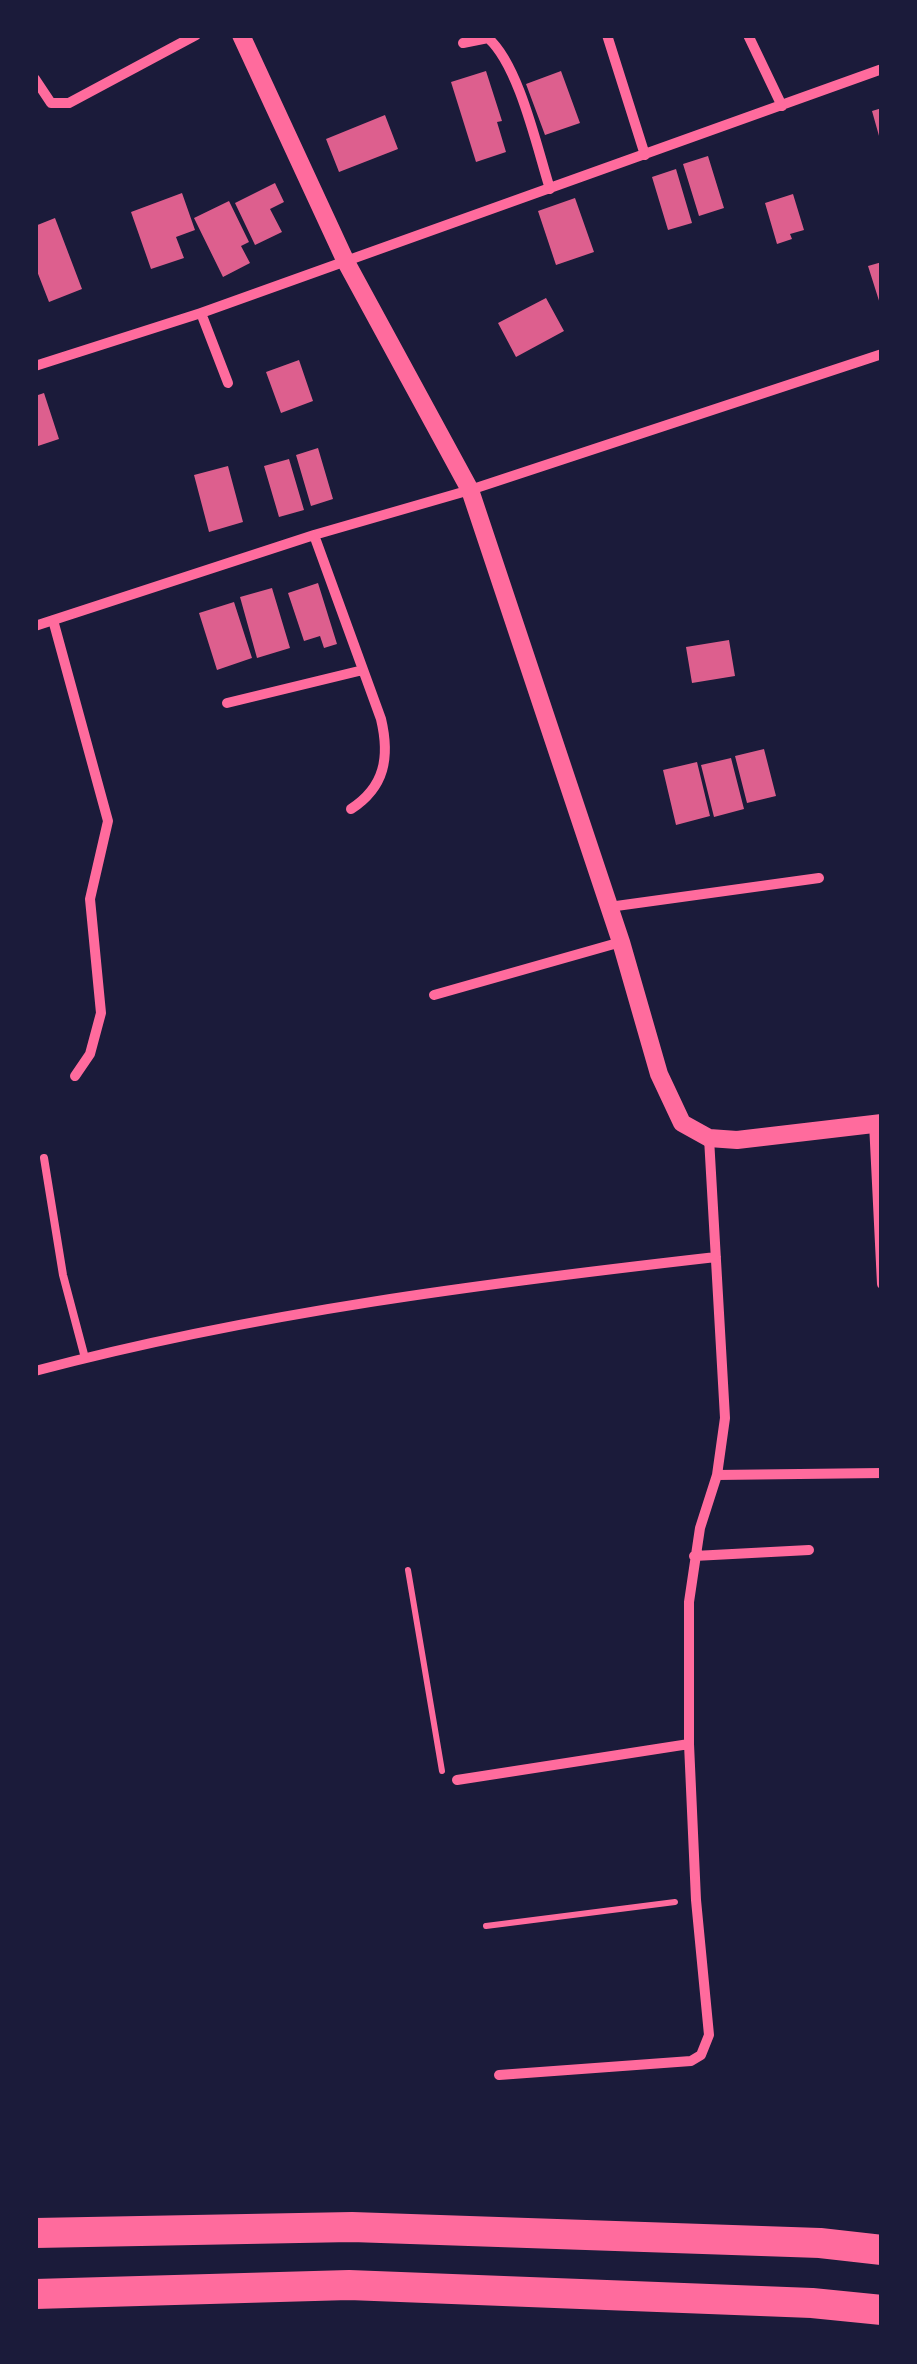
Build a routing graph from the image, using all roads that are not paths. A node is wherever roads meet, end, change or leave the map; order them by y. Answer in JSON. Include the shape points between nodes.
{"nodes":[{"id":1,"x":196,"y":35,"type":"edge"},
{"id":2,"x":241,"y":35,"type":"edge"},
{"id":3,"x":607,"y":35,"type":"edge"},
{"id":4,"x":748,"y":35,"type":"edge"},
{"id":5,"x":463,"y":43,"type":"dead end"},
{"id":6,"x":882,"y":69,"type":"edge"},
{"id":7,"x":35,"y":79,"type":"edge"},
{"id":8,"x":782,"y":106,"type":"junction"},
{"id":9,"x":645,"y":155,"type":"junction"},
{"id":10,"x":550,"y":189,"type":"junction"},
{"id":11,"x":346,"y":262,"type":"junction"},
{"id":12,"x":201,"y":314,"type":"junction"},
{"id":13,"x":882,"y":354,"type":"edge"},
{"id":14,"x":35,"y":366,"type":"edge"},
{"id":15,"x":228,"y":383,"type":"dead end"},
{"id":16,"x":470,"y":490,"type":"junction"},
{"id":17,"x":314,"y":535,"type":"junction"},
{"id":18,"x":54,"y":620,"type":"junction"},
{"id":19,"x":35,"y":626,"type":"edge"},
{"id":20,"x":363,"y":670,"type":"junction"},
{"id":21,"x":227,"y":703,"type":"dead end"},
{"id":22,"x":350,"y":809,"type":"dead end"},
{"id":23,"x":819,"y":878,"type":"dead end"},
{"id":24,"x":609,"y":907,"type":"junction"},
{"id":25,"x":620,"y":942,"type":"junction"},
{"id":26,"x":434,"y":995,"type":"dead end"},
{"id":27,"x":75,"y":1076,"type":"dead end"},
{"id":28,"x":878,"y":1123,"type":"edge"},
{"id":29,"x":709,"y":1138,"type":"junction"},
{"id":30,"x":44,"y":1158,"type":"dead end"},
{"id":31,"x":716,"y":1257,"type":"junction"},
{"id":32,"x":882,"y":1284,"type":"edge"},
{"id":33,"x":85,"y":1358,"type":"junction"},
{"id":34,"x":35,"y":1371,"type":"edge"},
{"id":35,"x":882,"y":1473,"type":"edge"},
{"id":36,"x":717,"y":1475,"type":"junction"},
{"id":37,"x":809,"y":1550,"type":"dead end"},
{"id":38,"x":694,"y":1556,"type":"junction"},
{"id":39,"x":689,"y":1744,"type":"junction"},
{"id":40,"x":457,"y":1780,"type":"road end"},
{"id":41,"x":499,"y":2075,"type":"dead end"},
{"id":42,"x":35,"y":2233,"type":"edge"},
{"id":43,"x":882,"y":2250,"type":"edge"},
{"id":44,"x":35,"y":2294,"type":"edge"},
{"id":45,"x":882,"y":2310,"type":"edge"}],
"edges":[{"from":1,"to":7,"type":"street","via":[[69,103],[52,103]]},
{"from":2,"to":11,"type":"street"},
{"from":3,"to":9,"type":"street"},
{"from":4,"to":8,"type":"street"},
{"from":5,"to":10,"type":"street","via":[[488,38],[510,67]]},
{"from":6,"to":8,"type":"street"},
{"from":8,"to":9,"type":"street"},
{"from":9,"to":10,"type":"street"},
{"from":10,"to":11,"type":"street"},
{"from":11,"to":12,"type":"street"},
{"from":11,"to":16,"type":"street"},
{"from":12,"to":14,"type":"street"},
{"from":12,"to":15,"type":"street"},
{"from":13,"to":16,"type":"street"},
{"from":16,"to":17,"type":"street"},
{"from":16,"to":24,"type":"street"},
{"from":17,"to":18,"type":"street"},
{"from":17,"to":20,"type":"street"},
{"from":18,"to":19,"type":"street"},
{"from":18,"to":27,"type":"street","via":[[108,821],[90,899],[100,1013],[90,1054]]},
{"from":20,"to":21,"type":"street"},
{"from":20,"to":22,"type":"street","via":[[387,744],[370,796]]},
{"from":23,"to":24,"type":"street"},
{"from":24,"to":25,"type":"street"},
{"from":25,"to":26,"type":"street"},
{"from":25,"to":29,"type":"street","via":[[659,1074],[682,1123]]},
{"from":28,"to":29,"type":"street"},
{"from":28,"to":32,"type":"street"},
{"from":29,"to":31,"type":"street"},
{"from":30,"to":33,"type":"lane"},
{"from":31,"to":33,"type":"street","via":[[258,1320]]},
{"from":31,"to":36,"type":"street","via":[[725,1418]]},
{"from":33,"to":34,"type":"street"},
{"from":35,"to":36,"type":"street"},
{"from":36,"to":38,"type":"street"},
{"from":37,"to":38,"type":"street"},
{"from":38,"to":39,"type":"street"},
{"from":39,"to":40,"type":"street"},
{"from":39,"to":41,"type":"street","via":[[709,2035],[701,2055],[692,2061]]},
{"from":42,"to":43,"type":"highway","via":[[352,2227]]},
{"from":44,"to":45,"type":"highway","via":[[349,2285]]}]}
